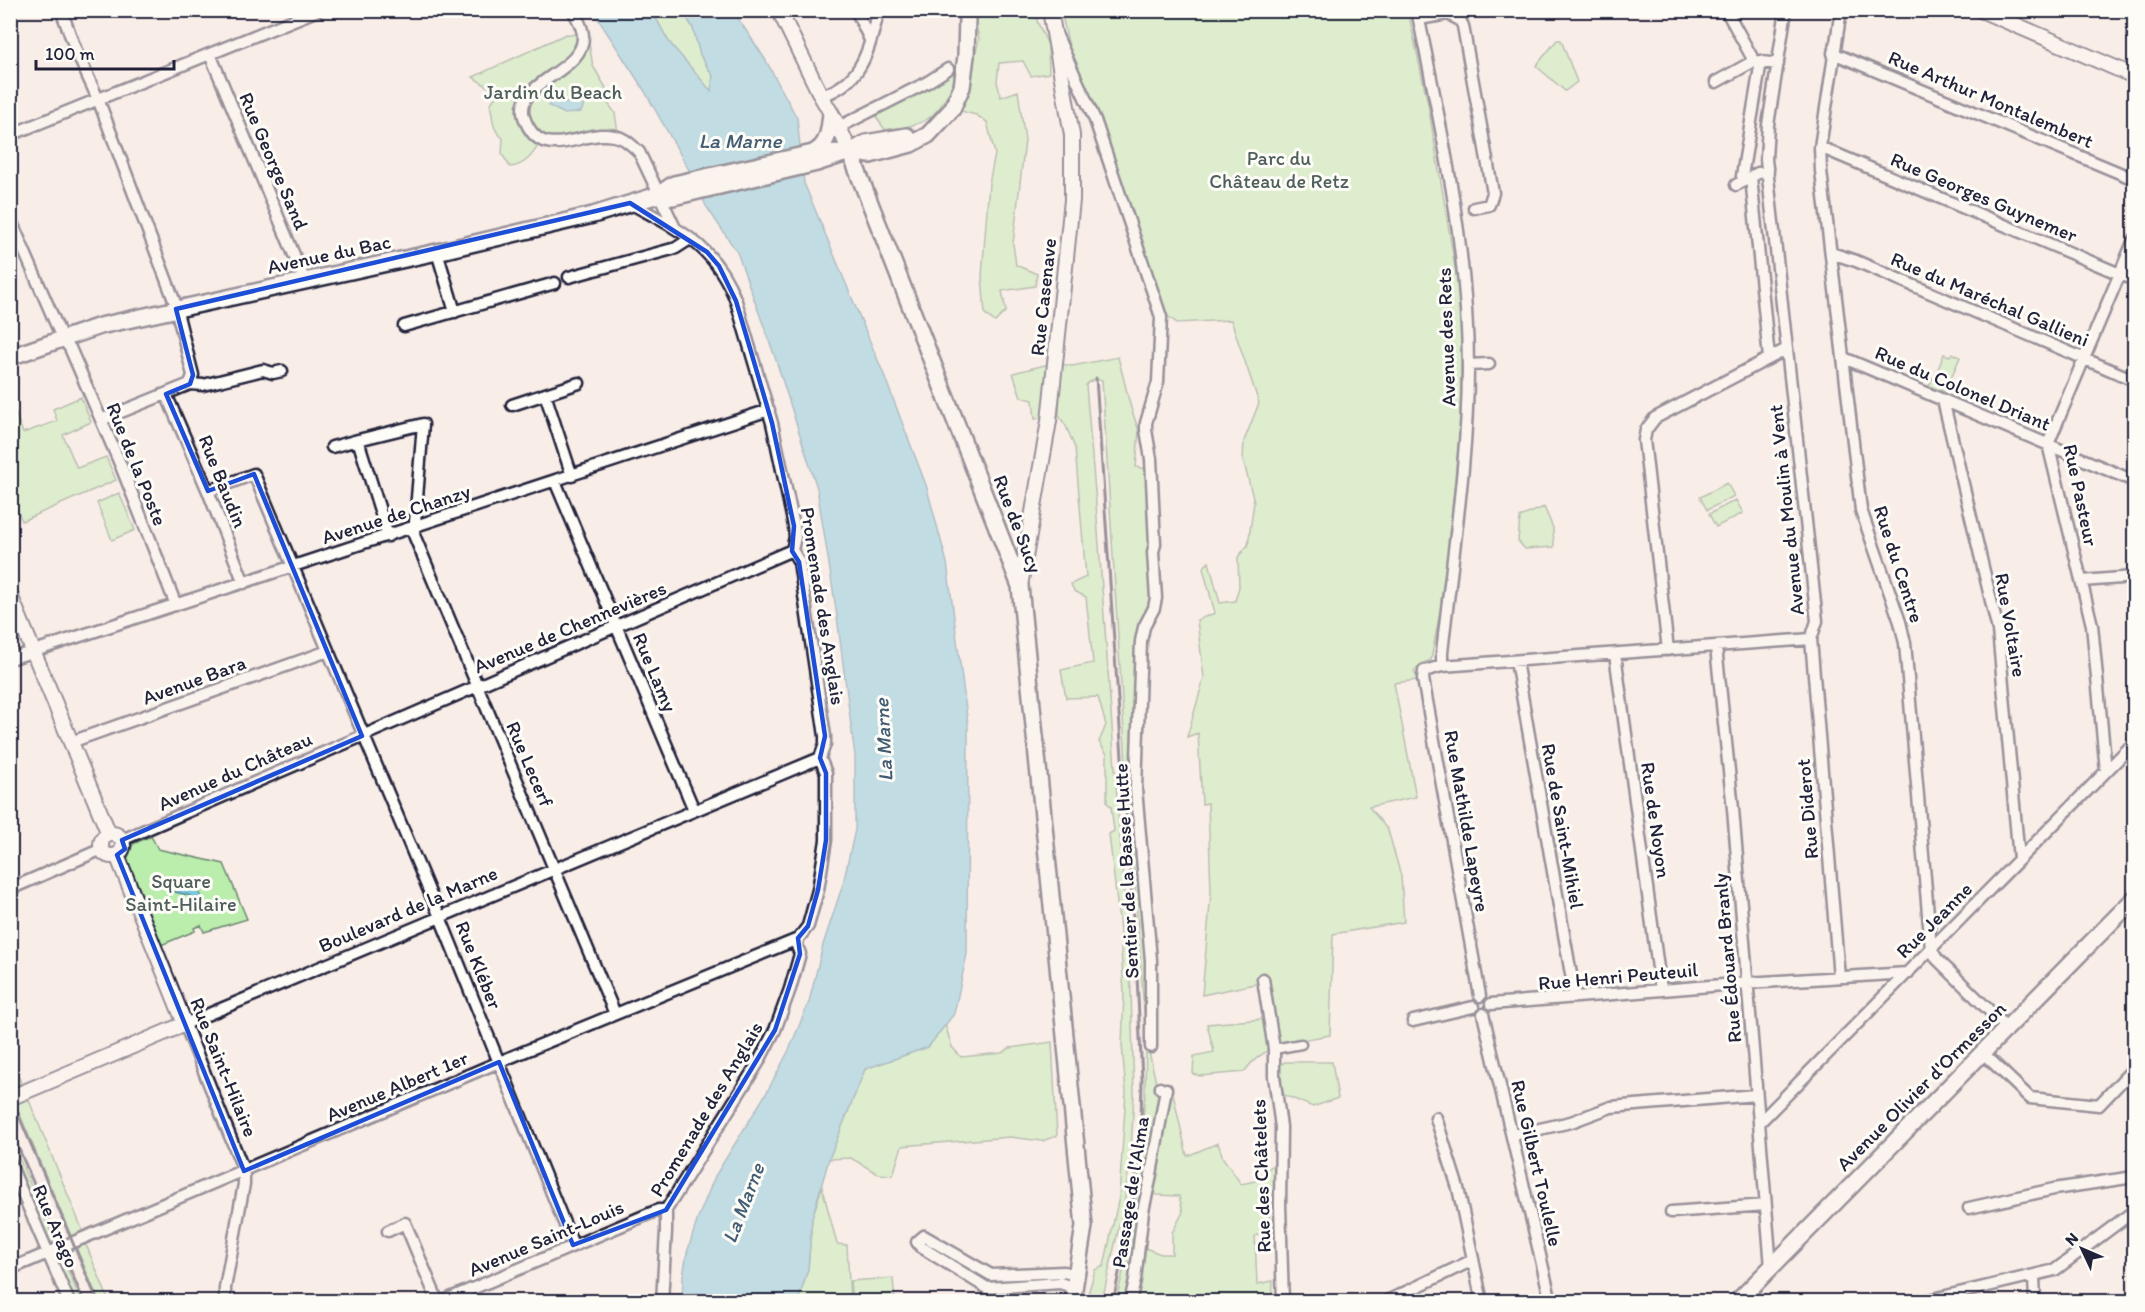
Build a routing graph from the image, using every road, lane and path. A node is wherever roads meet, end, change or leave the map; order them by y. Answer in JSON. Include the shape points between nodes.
{"nodes":[{"id":1,"x":61,"y":10,"type":"edge"},
{"id":2,"x":318,"y":10,"type":"edge"},
{"id":3,"x":573,"y":10,"type":"edge"},
{"id":4,"x":779,"y":10,"type":"edge"},
{"id":5,"x":856,"y":10,"type":"edge"},
{"id":6,"x":879,"y":10,"type":"edge"},
{"id":7,"x":965,"y":10,"type":"edge"},
{"id":8,"x":1050,"y":10,"type":"edge"},
{"id":9,"x":1726,"y":10,"type":"edge"},
{"id":10,"x":1786,"y":10,"type":"edge"},
{"id":11,"x":1841,"y":10,"type":"edge"},
{"id":12,"x":1981,"y":10,"type":"edge"},
{"id":13,"x":1418,"y":15,"type":"edge"},
{"id":14,"x":1053,"y":34,"type":"junction"},
{"id":15,"x":870,"y":40,"type":"junction"},
{"id":16,"x":1833,"y":53,"type":"junction"},
{"id":17,"x":210,"y":54,"type":"junction"},
{"id":18,"x":1757,"y":61,"type":"junction"},
{"id":19,"x":1778,"y":64,"type":"junction"},
{"id":20,"x":948,"y":69,"type":"dead end"},
{"id":21,"x":2134,"y":76,"type":"edge"},
{"id":22,"x":1716,"y":82,"type":"dead end"},
{"id":23,"x":820,"y":96,"type":"junction"},
{"id":24,"x":98,"y":99,"type":"junction"},
{"id":25,"x":835,"y":120,"type":"junction"},
{"id":26,"x":10,"y":135,"type":"edge"},
{"id":27,"x":1820,"y":147,"type":"junction"},
{"id":28,"x":850,"y":152,"type":"junction"},
{"id":29,"x":815,"y":158,"type":"junction"},
{"id":30,"x":1768,"y":171,"type":"junction"},
{"id":31,"x":2134,"y":179,"type":"edge"},
{"id":32,"x":1743,"y":181,"type":"junction"},
{"id":33,"x":658,"y":195,"type":"junction"},
{"id":34,"x":630,"y":203,"type":"junction"},
{"id":35,"x":1474,"y":208,"type":"dead end"},
{"id":36,"x":10,"y":218,"type":"edge"},
{"id":37,"x":675,"y":228,"type":"junction"},
{"id":38,"x":690,"y":239,"type":"junction"},
{"id":39,"x":2134,"y":240,"type":"edge"},
{"id":40,"x":437,"y":252,"type":"junction"},
{"id":41,"x":1831,"y":253,"type":"junction"},
{"id":42,"x":2120,"y":274,"type":"junction"},
{"id":43,"x":569,"y":277,"type":"dead end"},
{"id":44,"x":2134,"y":280,"type":"edge"},
{"id":45,"x":305,"y":281,"type":"junction"},
{"id":46,"x":555,"y":282,"type":"dead end"},
{"id":47,"x":176,"y":309,"type":"junction"},
{"id":48,"x":455,"y":312,"type":"junction"},
{"id":49,"x":404,"y":326,"type":"dead end"},
{"id":50,"x":62,"y":338,"type":"junction"},
{"id":51,"x":1787,"y":349,"type":"junction"},
{"id":52,"x":10,"y":357,"type":"edge"},
{"id":53,"x":1769,"y":358,"type":"junction"},
{"id":54,"x":1844,"y":358,"type":"junction"},
{"id":55,"x":2085,"y":359,"type":"junction"},
{"id":56,"x":1489,"y":364,"type":"dead end"},
{"id":57,"x":1468,"y":365,"type":"junction"},
{"id":58,"x":282,"y":371,"type":"dead end"},
{"id":59,"x":2134,"y":380,"type":"edge"},
{"id":60,"x":579,"y":383,"type":"dead end"},
{"id":61,"x":190,"y":384,"type":"junction"},
{"id":62,"x":166,"y":394,"type":"junction"},
{"id":63,"x":545,"y":394,"type":"junction"},
{"id":64,"x":1943,"y":400,"type":"junction"},
{"id":65,"x":512,"y":405,"type":"dead end"},
{"id":66,"x":769,"y":410,"type":"junction"},
{"id":67,"x":100,"y":420,"type":"junction"},
{"id":68,"x":358,"y":440,"type":"junction"},
{"id":69,"x":2048,"y":444,"type":"junction"},
{"id":70,"x":332,"y":447,"type":"dead end"},
{"id":71,"x":572,"y":476,"type":"junction"},
{"id":72,"x":555,"y":481,"type":"junction"},
{"id":73,"x":2134,"y":481,"type":"edge"},
{"id":74,"x":208,"y":491,"type":"junction"},
{"id":75,"x":414,"y":526,"type":"junction"},
{"id":76,"x":388,"y":536,"type":"junction"},
{"id":77,"x":792,"y":550,"type":"junction"},
{"id":78,"x":292,"y":567,"type":"junction"},
{"id":79,"x":2134,"y":577,"type":"edge"},
{"id":80,"x":2082,"y":581,"type":"junction"},
{"id":81,"x":244,"y":583,"type":"junction"},
{"id":82,"x":1020,"y":586,"type":"junction"},
{"id":83,"x":10,"y":595,"type":"edge"},
{"id":84,"x":176,"y":605,"type":"junction"},
{"id":85,"x":616,"y":626,"type":"junction"},
{"id":86,"x":1811,"y":639,"type":"junction"},
{"id":87,"x":1716,"y":646,"type":"junction"},
{"id":88,"x":1668,"y":650,"type":"junction"},
{"id":89,"x":34,"y":651,"type":"junction"},
{"id":90,"x":328,"y":651,"type":"junction"},
{"id":91,"x":1616,"y":654,"type":"junction"},
{"id":92,"x":10,"y":659,"type":"edge"},
{"id":93,"x":1516,"y":661,"type":"junction"},
{"id":94,"x":1442,"y":666,"type":"junction"},
{"id":95,"x":478,"y":686,"type":"junction"},
{"id":96,"x":362,"y":736,"type":"junction"},
{"id":97,"x":71,"y":742,"type":"junction"},
{"id":98,"x":2134,"y":743,"type":"edge"},
{"id":99,"x":820,"y":758,"type":"junction"},
{"id":100,"x":2106,"y":771,"type":"junction"},
{"id":101,"x":694,"y":810,"type":"junction"},
{"id":102,"x":116,"y":837,"type":"junction"},
{"id":103,"x":102,"y":849,"type":"junction"},
{"id":104,"x":117,"y":855,"type":"junction"},
{"id":105,"x":2019,"y":859,"type":"junction"},
{"id":106,"x":554,"y":869,"type":"junction"},
{"id":107,"x":10,"y":890,"type":"edge"},
{"id":108,"x":2132,"y":907,"type":"edge"},
{"id":109,"x":440,"y":917,"type":"junction"},
{"id":110,"x":798,"y":939,"type":"junction"},
{"id":111,"x":1931,"y":949,"type":"junction"},
{"id":112,"x":1908,"y":973,"type":"junction"},
{"id":113,"x":1839,"y":977,"type":"junction"},
{"id":114,"x":1263,"y":979,"type":"dead end"},
{"id":115,"x":1747,"y":983,"type":"junction"},
{"id":116,"x":1661,"y":990,"type":"junction"},
{"id":117,"x":1479,"y":996,"type":"junction"},
{"id":118,"x":1575,"y":997,"type":"junction"},
{"id":119,"x":1491,"y":1004,"type":"junction"},
{"id":120,"x":1473,"y":1007,"type":"junction"},
{"id":121,"x":615,"y":1014,"type":"junction"},
{"id":122,"x":1483,"y":1014,"type":"junction"},
{"id":123,"x":1413,"y":1021,"type":"dead end"},
{"id":124,"x":185,"y":1024,"type":"junction"},
{"id":125,"x":2007,"y":1028,"type":"junction"},
{"id":126,"x":1301,"y":1044,"type":"dead end"},
{"id":127,"x":1151,"y":1047,"type":"dead end"},
{"id":128,"x":1274,"y":1049,"type":"junction"},
{"id":129,"x":1983,"y":1053,"type":"junction"},
{"id":130,"x":499,"y":1062,"type":"junction"},
{"id":131,"x":2134,"y":1068,"type":"edge"},
{"id":132,"x":1162,"y":1089,"type":"dead end"},
{"id":133,"x":1756,"y":1095,"type":"junction"},
{"id":134,"x":10,"y":1098,"type":"edge"},
{"id":135,"x":1437,"y":1119,"type":"dead end"},
{"id":136,"x":1759,"y":1123,"type":"junction"},
{"id":137,"x":1513,"y":1135,"type":"junction"},
{"id":138,"x":10,"y":1164,"type":"edge"},
{"id":139,"x":244,"y":1171,"type":"junction"},
{"id":140,"x":2134,"y":1177,"type":"edge"},
{"id":141,"x":1766,"y":1205,"type":"junction"},
{"id":142,"x":1969,"y":1208,"type":"dead end"},
{"id":143,"x":666,"y":1210,"type":"junction"},
{"id":144,"x":2134,"y":1211,"type":"edge"},
{"id":145,"x":1671,"y":1212,"type":"dead end"},
{"id":146,"x":388,"y":1231,"type":"dead end"},
{"id":147,"x":573,"y":1245,"type":"junction"},
{"id":148,"x":49,"y":1253,"type":"junction"},
{"id":149,"x":1473,"y":1260,"type":"junction"},
{"id":150,"x":1771,"y":1268,"type":"junction"},
{"id":151,"x":10,"y":1269,"type":"edge"},
{"id":152,"x":2034,"y":1276,"type":"junction"},
{"id":153,"x":1075,"y":1288,"type":"edge"},
{"id":154,"x":69,"y":1302,"type":"edge"},
{"id":155,"x":225,"y":1302,"type":"edge"},
{"id":156,"x":439,"y":1302,"type":"edge"},
{"id":157,"x":662,"y":1302,"type":"edge"},
{"id":158,"x":1130,"y":1302,"type":"edge"},
{"id":159,"x":1283,"y":1302,"type":"edge"},
{"id":160,"x":1385,"y":1302,"type":"edge"},
{"id":161,"x":1482,"y":1302,"type":"edge"},
{"id":162,"x":1551,"y":1302,"type":"edge"},
{"id":163,"x":1737,"y":1302,"type":"edge"},
{"id":164,"x":1921,"y":1302,"type":"edge"},
{"id":165,"x":2035,"y":1302,"type":"edge"}],
"edges":[{"from":1,"to":24,"type":"street"},
{"from":2,"to":17,"type":"street"},
{"from":3,"to":33,"type":"street","name":"Promenade des Anglais","via":[[584,37],[580,50],[571,62],[529,94],[523,115],[539,140],[556,144],[602,135],[620,137],[639,152]]},
{"from":4,"to":23,"type":"street"},
{"from":5,"to":15,"type":"street"},
{"from":6,"to":15,"type":"street"},
{"from":7,"to":28,"type":"main road","name":"Avenue du Bac","via":[[962,87],[951,109],[928,135],[912,144],[870,155]]},
{"from":8,"to":14,"type":"street","name":"Rue Casenave"},
{"from":9,"to":18,"type":"street"},
{"from":10,"to":19,"type":"street","name":"Avenue du Moulin à Vent"},
{"from":11,"to":16,"type":"street","name":"Rue du Centre"},
{"from":12,"to":21,"type":"street"},
{"from":13,"to":35,"type":"street","via":[[1448,14],[1463,26],[1493,193],[1489,205]]},
{"from":13,"to":57,"type":"street","name":"Avenue des Rets","via":[[1455,211]]},
{"from":14,"to":82,"type":"street","name":"Rue Casenave","via":[[1072,135],[1072,200],[1049,421]]},
{"from":14,"to":127,"type":"street","name":"Sentier de la Basse Hutte","via":[[1059,37],[1095,120],[1161,317],[1158,382],[1146,423],[1156,598],[1141,640],[1136,789],[1151,960]]},
{"from":15,"to":23,"type":"street","via":[[865,58],[852,79],[837,91]]},
{"from":16,"to":27,"type":"street","name":"Rue du Centre"},
{"from":16,"to":31,"type":"street","name":"Rue Arthur Montalembert"},
{"from":17,"to":24,"type":"street"},
{"from":17,"to":45,"type":"street","name":"Rue George Sand"},
{"from":18,"to":19,"type":"street"},
{"from":18,"to":22,"type":"street"},
{"from":18,"to":32,"type":"street"},
{"from":19,"to":30,"type":"street","name":"Avenue du Moulin à Vent","via":[[1766,142]]},
{"from":20,"to":25,"type":"street","via":[[927,83]]},
{"from":23,"to":25,"type":"street"},
{"from":24,"to":26,"type":"street"},
{"from":24,"to":47,"type":"street"},
{"from":25,"to":28,"type":"street"},
{"from":25,"to":29,"type":"main road"},
{"from":27,"to":41,"type":"street","name":"Rue du Centre"},
{"from":27,"to":42,"type":"street","name":"Rue Georges Guynemer"},
{"from":28,"to":29,"type":"main road","name":"Avenue du Bac"},
{"from":28,"to":82,"type":"main road","name":"Rue de Sucy"},
{"from":29,"to":33,"type":"main road","name":"Avenue du Bac","via":[[685,188],[670,185]]},
{"from":30,"to":32,"type":"street"},
{"from":30,"to":51,"type":"street","name":"Avenue du Moulin à Vent"},
{"from":32,"to":53,"type":"street"},
{"from":33,"to":34,"type":"main road","name":"Avenue du Bac"},
{"from":33,"to":37,"type":"street","name":"Promenade des Anglais"},
{"from":34,"to":37,"type":"street","name":"Promenade des Anglais"},
{"from":34,"to":40,"type":"main road","name":"Avenue du Bac"},
{"from":36,"to":50,"type":"street","name":"Rue de la Poste"},
{"from":37,"to":38,"type":"street","name":"Promenade des Anglais"},
{"from":38,"to":43,"type":"street","via":[[676,248]]},
{"from":38,"to":66,"type":"street","name":"Promenade des Anglais","via":[[719,266],[729,283]]},
{"from":39,"to":42,"type":"street","name":"Rue Pasteur"},
{"from":40,"to":45,"type":"main road","name":"Avenue du Bac"},
{"from":40,"to":48,"type":"street"},
{"from":41,"to":54,"type":"street","name":"Rue du Centre"},
{"from":41,"to":55,"type":"street","name":"Rue du Maréchal Gallieni"},
{"from":42,"to":44,"type":"street","name":"Rue Georges Guynemer"},
{"from":42,"to":55,"type":"street","name":"Rue Pasteur"},
{"from":45,"to":47,"type":"main road","name":"Avenue du Bac"},
{"from":46,"to":48,"type":"street"},
{"from":47,"to":50,"type":"main road","name":"Avenue du Bac"},
{"from":47,"to":61,"type":"street","via":[[193,375]]},
{"from":48,"to":49,"type":"street"},
{"from":50,"to":52,"type":"main road","name":"Avenue du Bac"},
{"from":50,"to":67,"type":"street","name":"Rue de la Poste","via":[[70,348]]},
{"from":51,"to":53,"type":"street"},
{"from":51,"to":86,"type":"street","name":"Avenue du Moulin à Vent","via":[[1817,621]]},
{"from":53,"to":88,"type":"street","via":[[1655,418],[1646,430]]},
{"from":54,"to":64,"type":"street","name":"Rue du Colonel Driant"},
{"from":54,"to":111,"type":"street","name":"Rue du Centre","via":[[1861,510],[1905,643]]},
{"from":55,"to":59,"type":"street","name":"Rue du Maréchal Gallieni"},
{"from":55,"to":69,"type":"street","name":"Rue Pasteur"},
{"from":56,"to":57,"type":"street"},
{"from":57,"to":94,"type":"street","name":"Avenue des Rets","via":[[1465,442]]},
{"from":58,"to":61,"type":"street","via":[[273,374],[263,370],[206,384]]},
{"from":60,"to":63,"type":"street"},
{"from":61,"to":62,"type":"street"},
{"from":62,"to":67,"type":"street"},
{"from":62,"to":74,"type":"street","name":"Rue Baudin"},
{"from":63,"to":65,"type":"street"},
{"from":63,"to":71,"type":"street"},
{"from":64,"to":69,"type":"street","name":"Rue du Colonel Driant"},
{"from":64,"to":105,"type":"street","name":"Rue Voltaire","via":[[1998,630]]},
{"from":66,"to":71,"type":"street","name":"Avenue de Chanzy"},
{"from":66,"to":77,"type":"street","name":"Promenade des Anglais","via":[[794,526]]},
{"from":67,"to":84,"type":"street","name":"Rue de la Poste"},
{"from":68,"to":70,"type":"street"},
{"from":68,"to":75,"type":"street","via":[[423,424]]},
{"from":68,"to":76,"type":"street"},
{"from":69,"to":73,"type":"street","name":"Rue du Colonel Driant"},
{"from":69,"to":80,"type":"street","name":"Rue Pasteur"},
{"from":71,"to":72,"type":"street","name":"Avenue de Chanzy"},
{"from":72,"to":75,"type":"street","name":"Avenue de Chanzy"},
{"from":72,"to":85,"type":"street","name":"Rue Lamy"},
{"from":74,"to":78,"type":"street","name":"Rue Kléber","via":[[254,474]]},
{"from":74,"to":81,"type":"street","name":"Rue Baudin"},
{"from":75,"to":76,"type":"street","name":"Avenue de Chanzy"},
{"from":75,"to":95,"type":"street","name":"Rue Lecerf","via":[[414,535]]},
{"from":76,"to":78,"type":"street","name":"Avenue de Chanzy"},
{"from":77,"to":85,"type":"street","name":"Avenue de Chennevières"},
{"from":77,"to":99,"type":"street","name":"Promenade des Anglais","via":[[799,562],[825,736]]},
{"from":78,"to":81,"type":"street","name":"Avenue de Chanzy"},
{"from":78,"to":90,"type":"street","name":"Rue Kléber"},
{"from":79,"to":80,"type":"street"},
{"from":80,"to":100,"type":"street","name":"Rue Pasteur","via":[[2092,625]]},
{"from":81,"to":84,"type":"street","name":"Avenue de Chanzy"},
{"from":82,"to":153,"type":"main road","name":"Rue de Sucy","via":[[1083,1226]]},
{"from":83,"to":89,"type":"street"},
{"from":84,"to":89,"type":"street","name":"Avenue de Chanzy"},
{"from":85,"to":95,"type":"street","name":"Avenue de Chennevières"},
{"from":85,"to":101,"type":"street","name":"Rue Lamy"},
{"from":86,"to":87,"type":"street","name":"Avenue du Moulin à Vent"},
{"from":86,"to":113,"type":"street","name":"Rue Diderot"},
{"from":87,"to":88,"type":"street","name":"Avenue du Moulin à Vent"},
{"from":87,"to":115,"type":"street","name":"Rue Édouard Branly"},
{"from":88,"to":91,"type":"street","name":"Avenue du Moulin à Vent"},
{"from":89,"to":92,"type":"street","name":"Avenue de Chanzy"},
{"from":89,"to":97,"type":"street"},
{"from":90,"to":96,"type":"street","name":"Rue Kléber"},
{"from":90,"to":97,"type":"street","name":"Avenue Bara"},
{"from":91,"to":93,"type":"street","name":"Avenue du Moulin à Vent"},
{"from":91,"to":116,"type":"street","name":"Rue de Noyon"},
{"from":93,"to":94,"type":"street","name":"Avenue du Moulin à Vent"},
{"from":93,"to":118,"type":"street","name":"Rue de Saint-Mihiel"},
{"from":94,"to":117,"type":"street","name":"Rue Mathilde Lapeyre","via":[[1423,674]]},
{"from":95,"to":96,"type":"street","name":"Avenue de Chennevières"},
{"from":95,"to":106,"type":"street","name":"Rue Lecerf"},
{"from":96,"to":102,"type":"street","name":"Avenue du Château"},
{"from":96,"to":109,"type":"street","name":"Rue Kléber"},
{"from":97,"to":102,"type":"street"},
{"from":98,"to":100,"type":"street","name":"Rue Jeanne"},
{"from":99,"to":101,"type":"street","name":"Boulevard de la Marne"},
{"from":99,"to":110,"type":"street","name":"Promenade des Anglais","via":[[826,773],[826,840],[808,926]]},
{"from":100,"to":105,"type":"street","name":"Rue Jeanne"},
{"from":101,"to":106,"type":"street","name":"Boulevard de la Marne"},
{"from":102,"to":103,"type":"street","via":[[102,840]]},
{"from":102,"to":104,"type":"street","via":[[123,849]]},
{"from":103,"to":104,"type":"street"},
{"from":103,"to":107,"type":"street"},
{"from":104,"to":124,"type":"street","name":"Rue Saint-Hilaire"},
{"from":105,"to":111,"type":"street","name":"Rue Jeanne"},
{"from":106,"to":109,"type":"street","name":"Boulevard de la Marne"},
{"from":106,"to":121,"type":"street","name":"Rue Lecerf"},
{"from":108,"to":125,"type":"main road","name":"Avenue Olivier d'Ormesson"},
{"from":109,"to":124,"type":"street","name":"Boulevard de la Marne"},
{"from":109,"to":130,"type":"street","name":"Rue Kléber"},
{"from":110,"to":121,"type":"street","name":"Avenue Albert 1er"},
{"from":110,"to":143,"type":"street","name":"Promenade des Anglais","via":[[800,954],[775,1030]]},
{"from":111,"to":112,"type":"street","name":"Rue Jeanne"},
{"from":111,"to":125,"type":"street"},
{"from":112,"to":113,"type":"street","name":"Rue Henri Peuteuil"},
{"from":112,"to":136,"type":"street","name":"Rue Jeanne"},
{"from":113,"to":115,"type":"street","name":"Rue Henri Peuteuil"},
{"from":114,"to":128,"type":"street","name":"Rue des Châtelets"},
{"from":115,"to":116,"type":"street","name":"Rue Henri Peuteuil"},
{"from":115,"to":133,"type":"street","name":"Rue Édouard Branly"},
{"from":116,"to":118,"type":"street","name":"Rue Henri Peuteuil"},
{"from":117,"to":119,"type":"street","via":[[1486,997]]},
{"from":117,"to":120,"type":"street"},
{"from":118,"to":119,"type":"street","name":"Rue Henri Peuteuil"},
{"from":119,"to":122,"type":"street"},
{"from":120,"to":122,"type":"street"},
{"from":120,"to":123,"type":"street"},
{"from":121,"to":130,"type":"street","name":"Avenue Albert 1er"},
{"from":122,"to":137,"type":"street","name":"Rue Gilbert Toulelle"},
{"from":124,"to":134,"type":"street","name":"Boulevard de la Marne"},
{"from":124,"to":139,"type":"street","name":"Rue Saint-Hilaire"},
{"from":125,"to":129,"type":"main road","name":"Avenue Olivier d'Ormesson"},
{"from":126,"to":128,"type":"street"},
{"from":128,"to":159,"type":"street","name":"Rue des Châtelets","via":[[1281,1127]]},
{"from":129,"to":131,"type":"street","via":[[2030,1098],[2099,1105]]},
{"from":129,"to":150,"type":"main road","name":"Avenue Olivier d'Ormesson"},
{"from":130,"to":139,"type":"street","name":"Avenue Albert 1er"},
{"from":130,"to":147,"type":"street","name":"Rue Kléber"},
{"from":132,"to":158,"type":"street","name":"Passage de l'Alma"},
{"from":133,"to":136,"type":"street","name":"Rue Édouard Branly"},
{"from":133,"to":137,"type":"street","via":[[1611,1107],[1571,1122]]},
{"from":135,"to":149,"type":"street","via":[[1458,1188]]},
{"from":136,"to":141,"type":"street","name":"Rue Édouard Branly"},
{"from":137,"to":162,"type":"street","name":"Rue Gilbert Toulelle"},
{"from":138,"to":148,"type":"street","name":"Rue Arago"},
{"from":139,"to":148,"type":"street","name":"Avenue Albert 1er"},
{"from":139,"to":155,"type":"street"},
{"from":140,"to":142,"type":"street"},
{"from":141,"to":145,"type":"street"},
{"from":141,"to":150,"type":"street","name":"Rue Édouard Branly"},
{"from":143,"to":147,"type":"street","name":"Avenue Saint-Louis"},
{"from":143,"to":157,"type":"street","name":"Promenade des Anglais"},
{"from":144,"to":152,"type":"street","via":[[2055,1270]]},
{"from":146,"to":156,"type":"street","via":[[405,1223]]},
{"from":147,"to":156,"type":"street","name":"Avenue Saint-Louis"},
{"from":148,"to":151,"type":"street","name":"Avenue Albert 1er"},
{"from":148,"to":154,"type":"street","name":"Rue Arago"},
{"from":149,"to":160,"type":"street"},
{"from":149,"to":161,"type":"street"},
{"from":150,"to":163,"type":"main road","name":"Avenue Olivier d'Ormesson"},
{"from":152,"to":164,"type":"street"},
{"from":152,"to":165,"type":"street"},
{"from":153,"to":153,"type":"street","via":[[1064,1272],[991,1275],[924,1236],[917,1242],[987,1288],[1060,1283]]}]}
